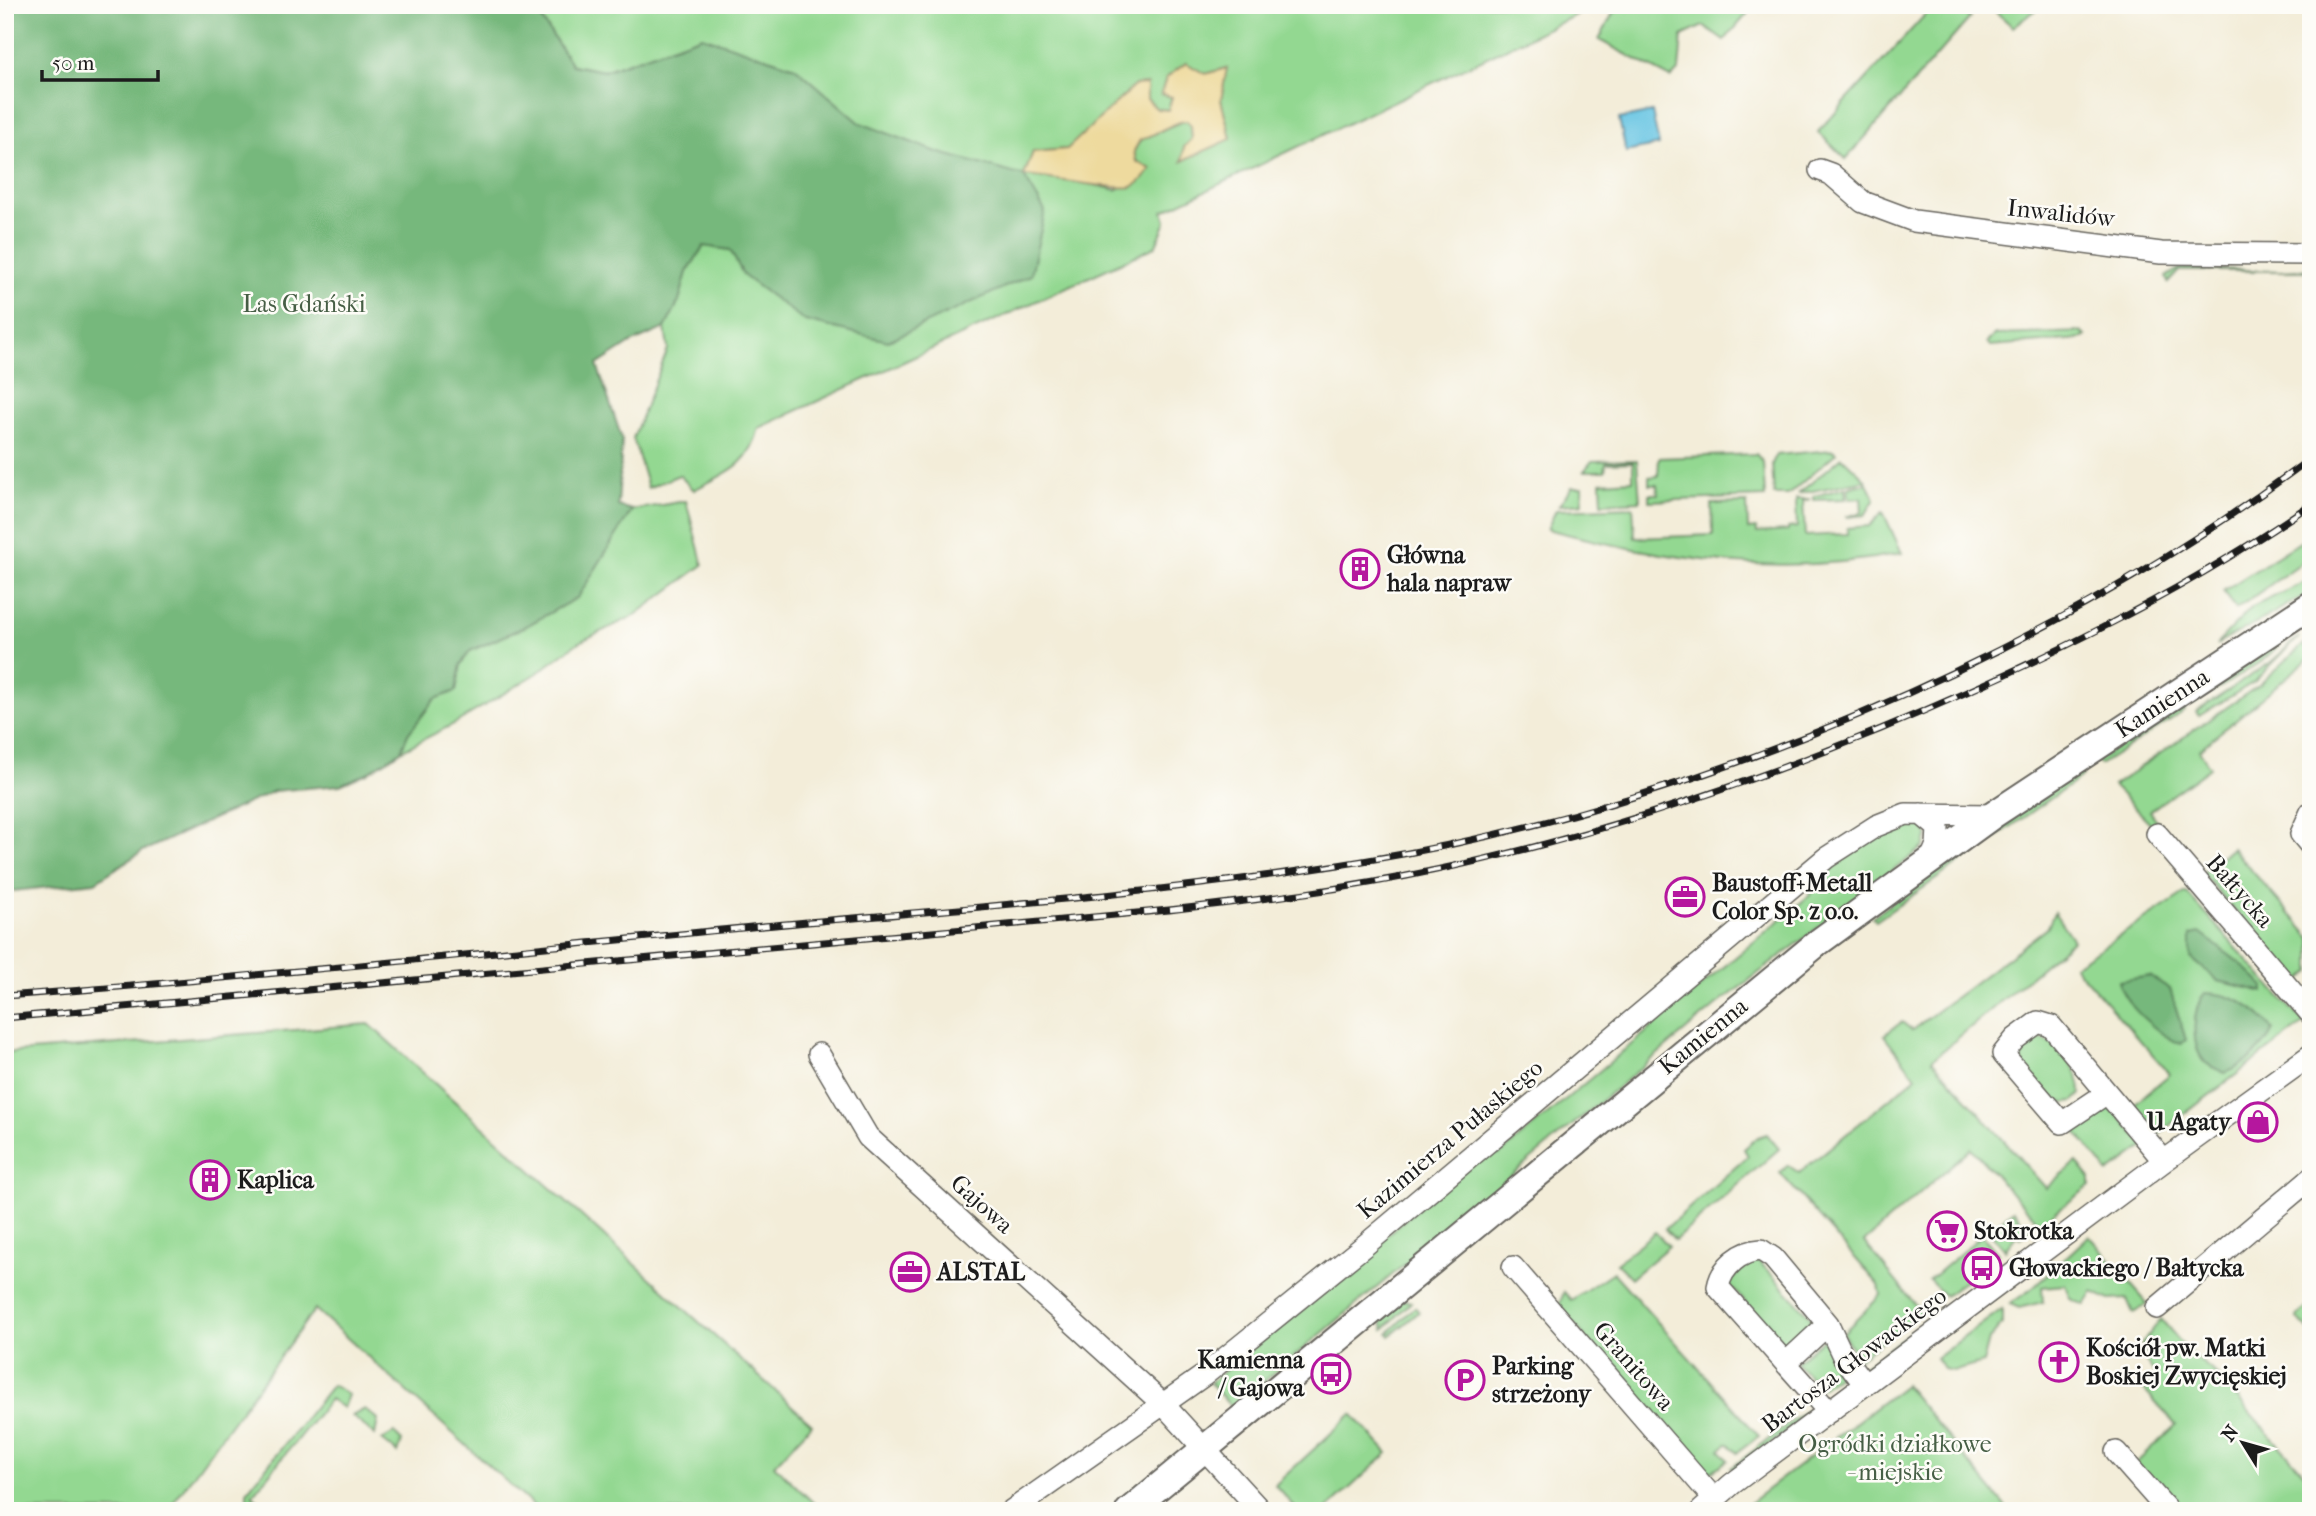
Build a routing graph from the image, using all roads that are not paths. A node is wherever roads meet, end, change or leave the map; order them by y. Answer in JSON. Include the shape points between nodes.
{"nodes":[{"id":1,"x":1820,"y":170,"type":"dead end"},
{"id":2,"x":2311,"y":254,"type":"edge"},
{"id":3,"x":2311,"y":605,"type":"edge"},
{"id":4,"x":2311,"y":813,"type":"edge"},
{"id":5,"x":1921,"y":814,"type":"junction"},
{"id":6,"x":1993,"y":815,"type":"junction"},
{"id":7,"x":2157,"y":834,"type":"dead end"},
{"id":8,"x":2311,"y":846,"type":"edge"},
{"id":9,"x":1931,"y":859,"type":"junction"},
{"id":10,"x":2311,"y":1014,"type":"edge"},
{"id":11,"x":819,"y":1054,"type":"dead end"},
{"id":12,"x":2311,"y":1055,"type":"edge"},
{"id":13,"x":2107,"y":1093,"type":"junction"},
{"id":14,"x":2164,"y":1161,"type":"junction"},
{"id":15,"x":2311,"y":1178,"type":"edge"},
{"id":16,"x":1513,"y":1268,"type":"dead end"},
{"id":17,"x":2157,"y":1308,"type":"dead end"},
{"id":18,"x":1828,"y":1324,"type":"junction"},
{"id":19,"x":1786,"y":1363,"type":"junction"},
{"id":20,"x":1865,"y":1385,"type":"junction"},
{"id":21,"x":1164,"y":1405,"type":"junction"},
{"id":22,"x":1829,"y":1412,"type":"junction"},
{"id":23,"x":1205,"y":1447,"type":"junction"},
{"id":24,"x":2116,"y":1452,"type":"dead end"},
{"id":25,"x":1708,"y":1505,"type":"edge"},
{"id":26,"x":1012,"y":1511,"type":"edge"},
{"id":27,"x":1129,"y":1511,"type":"edge"},
{"id":28,"x":1261,"y":1511,"type":"edge"},
{"id":29,"x":2168,"y":1511,"type":"edge"}],
"edges":[{"from":1,"to":2,"type":"street","name":"Inwalidów","via":[[1863,202],[1914,221],[2161,253]]},
{"from":3,"to":6,"type":"main road","name":"Kamienna"},
{"from":4,"to":8,"type":"street","via":[[2301,834]]},
{"from":5,"to":6,"type":"street","name":"Kazimierza Pułaskiego"},
{"from":5,"to":9,"type":"street","via":[[1938,828]]},
{"from":5,"to":21,"type":"street","name":"Kazimierza Pułaskiego","via":[[1890,819],[1826,858],[1364,1246]]},
{"from":6,"to":9,"type":"main road","name":"Kamienna"},
{"from":7,"to":10,"type":"street","name":"Bałtycka"},
{"from":9,"to":23,"type":"main road","name":"Kamienna","via":[[1778,975]]},
{"from":11,"to":21,"type":"street","name":"Gajowa","via":[[868,1137]]},
{"from":12,"to":14,"type":"street","name":"Bartosza Głowackiego"},
{"from":13,"to":13,"type":"street","via":[[2051,1026],[2038,1022],[2003,1054],[2062,1123]]},
{"from":13,"to":14,"type":"street"},
{"from":14,"to":20,"type":"street","name":"Bartosza Głowackiego"},
{"from":15,"to":17,"type":"street"},
{"from":16,"to":25,"type":"street","name":"Granitowa"},
{"from":18,"to":19,"type":"street"},
{"from":18,"to":19,"type":"street","via":[[1762,1250],[1747,1251],[1734,1261],[1721,1274],[1718,1287]]},
{"from":18,"to":20,"type":"street","via":[[1843,1356]]},
{"from":19,"to":22,"type":"street"},
{"from":20,"to":22,"type":"street","name":"Bartosza Głowackiego"},
{"from":21,"to":23,"type":"street","name":"Gajowa"},
{"from":21,"to":26,"type":"street","name":"Kazimierza Pułaskiego"},
{"from":22,"to":25,"type":"street","name":"Bartosza Głowackiego"},
{"from":23,"to":27,"type":"main road","name":"Kamienna"},
{"from":23,"to":28,"type":"street"},
{"from":24,"to":29,"type":"street"}]}
